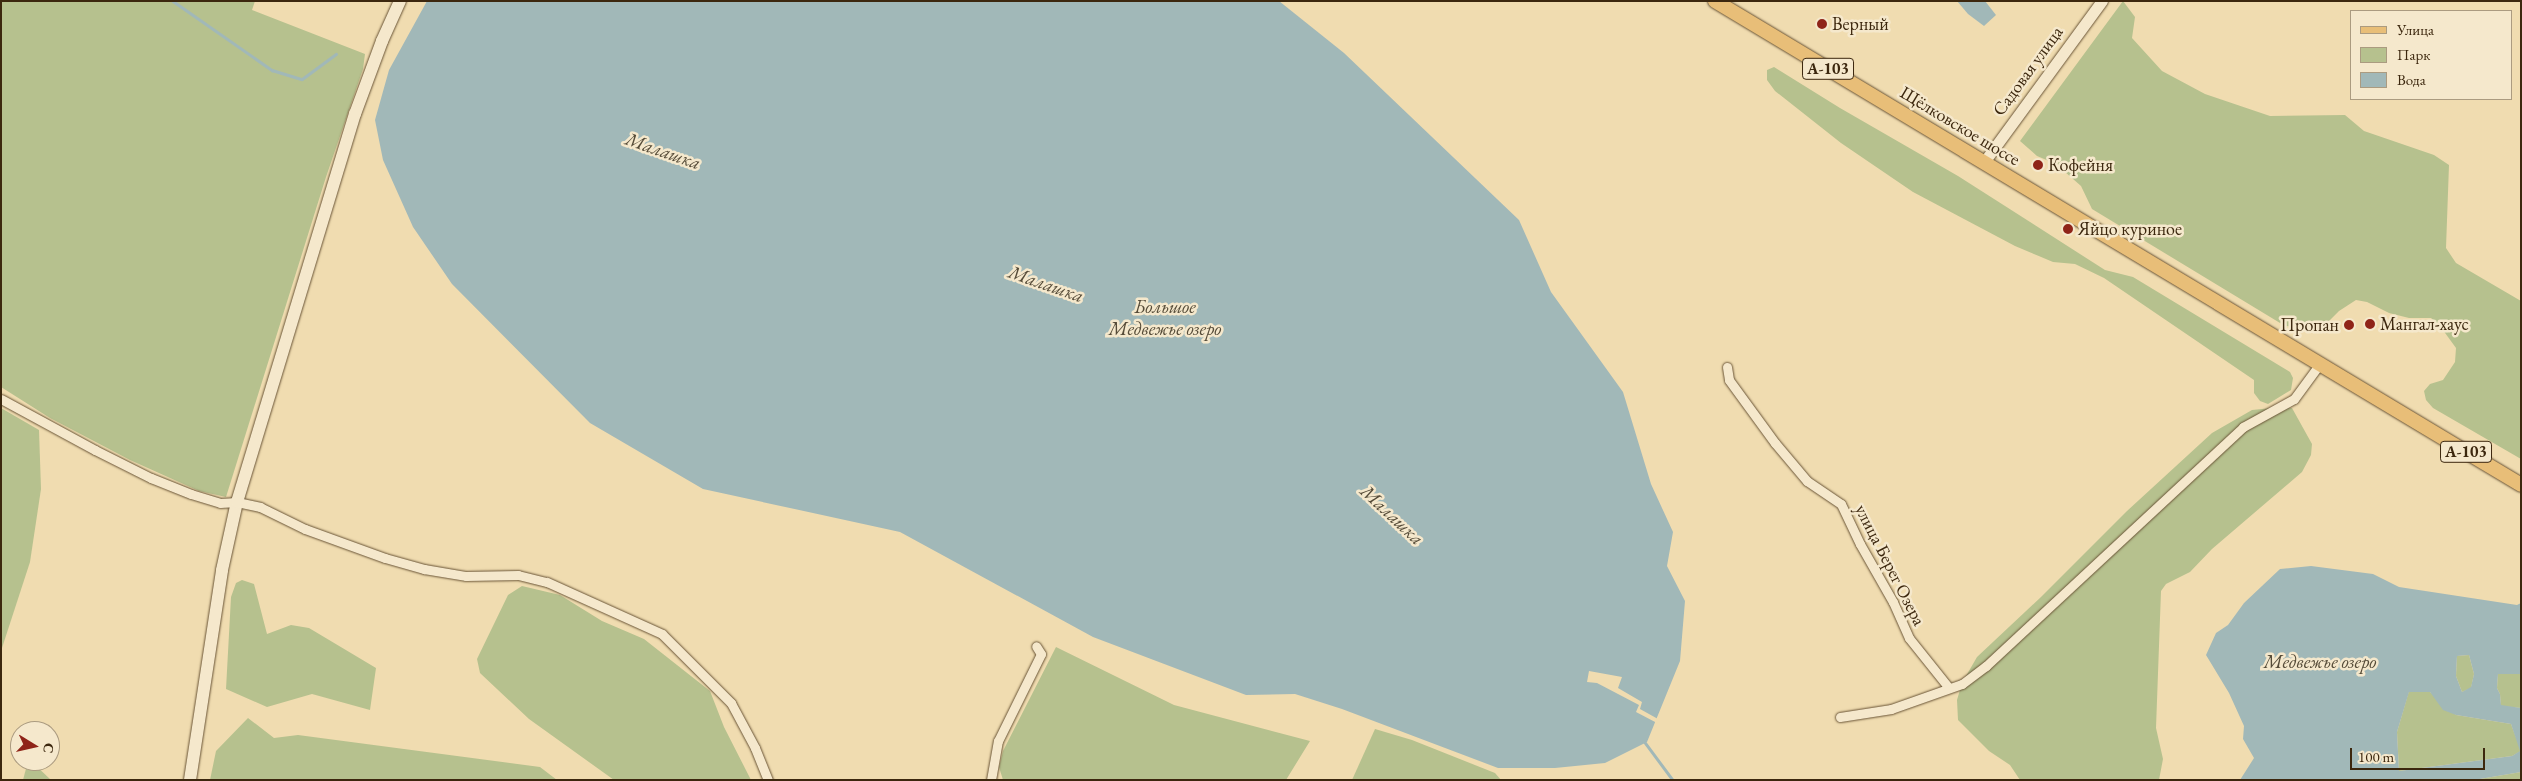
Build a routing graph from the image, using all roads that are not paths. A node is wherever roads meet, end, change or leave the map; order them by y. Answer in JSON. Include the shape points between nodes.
{"nodes":[{"id":1,"x":400,"y":1,"type":"edge"},
{"id":2,"x":2102,"y":1,"type":"edge"},
{"id":3,"x":1721,"y":3,"type":"edge"},
{"id":4,"x":1984,"y":162,"type":"junction"},
{"id":5,"x":2320,"y":365,"type":"junction"},
{"id":6,"x":1727,"y":367,"type":"dead end"},
{"id":7,"x":1,"y":399,"type":"edge"},
{"id":8,"x":2521,"y":485,"type":"edge"},
{"id":9,"x":237,"y":502,"type":"junction"},
{"id":10,"x":1036,"y":646,"type":"dead end"},
{"id":11,"x":1949,"y":688,"type":"junction"},
{"id":12,"x":1840,"y":716,"type":"dead end"},
{"id":13,"x":190,"y":780,"type":"edge"},
{"id":14,"x":768,"y":780,"type":"edge"},
{"id":15,"x":992,"y":780,"type":"edge"}],
"edges":[{"from":1,"to":9,"type":"main road","via":[[355,114]]},
{"from":2,"to":4,"type":"street","name":"Садовая улица"},
{"from":3,"to":4,"type":"main road","name":"Щёлковское шоссе","number":"А-103"},
{"from":4,"to":5,"type":"main road","name":"Щёлковское шоссе","number":"А-103"},
{"from":5,"to":8,"type":"main road","name":"Щёлковское шоссе","number":"А-103"},
{"from":5,"to":11,"type":"street","via":[[2294,399],[2243,427],[1986,666],[1962,684]]},
{"from":6,"to":11,"type":"street","name":"улица Берег Озера","via":[[1729,380],[1775,444],[1807,481],[1841,504],[1909,638]]},
{"from":7,"to":9,"type":"street","via":[[151,478],[220,503]]},
{"from":9,"to":13,"type":"main road","via":[[222,570]]},
{"from":9,"to":14,"type":"street","via":[[260,507],[305,529],[424,569],[466,576],[518,575],[547,582],[662,634],[731,703]]},
{"from":10,"to":15,"type":"street","via":[[1041,654],[998,742]]},
{"from":11,"to":12,"type":"street","via":[[1891,709]]}]}
